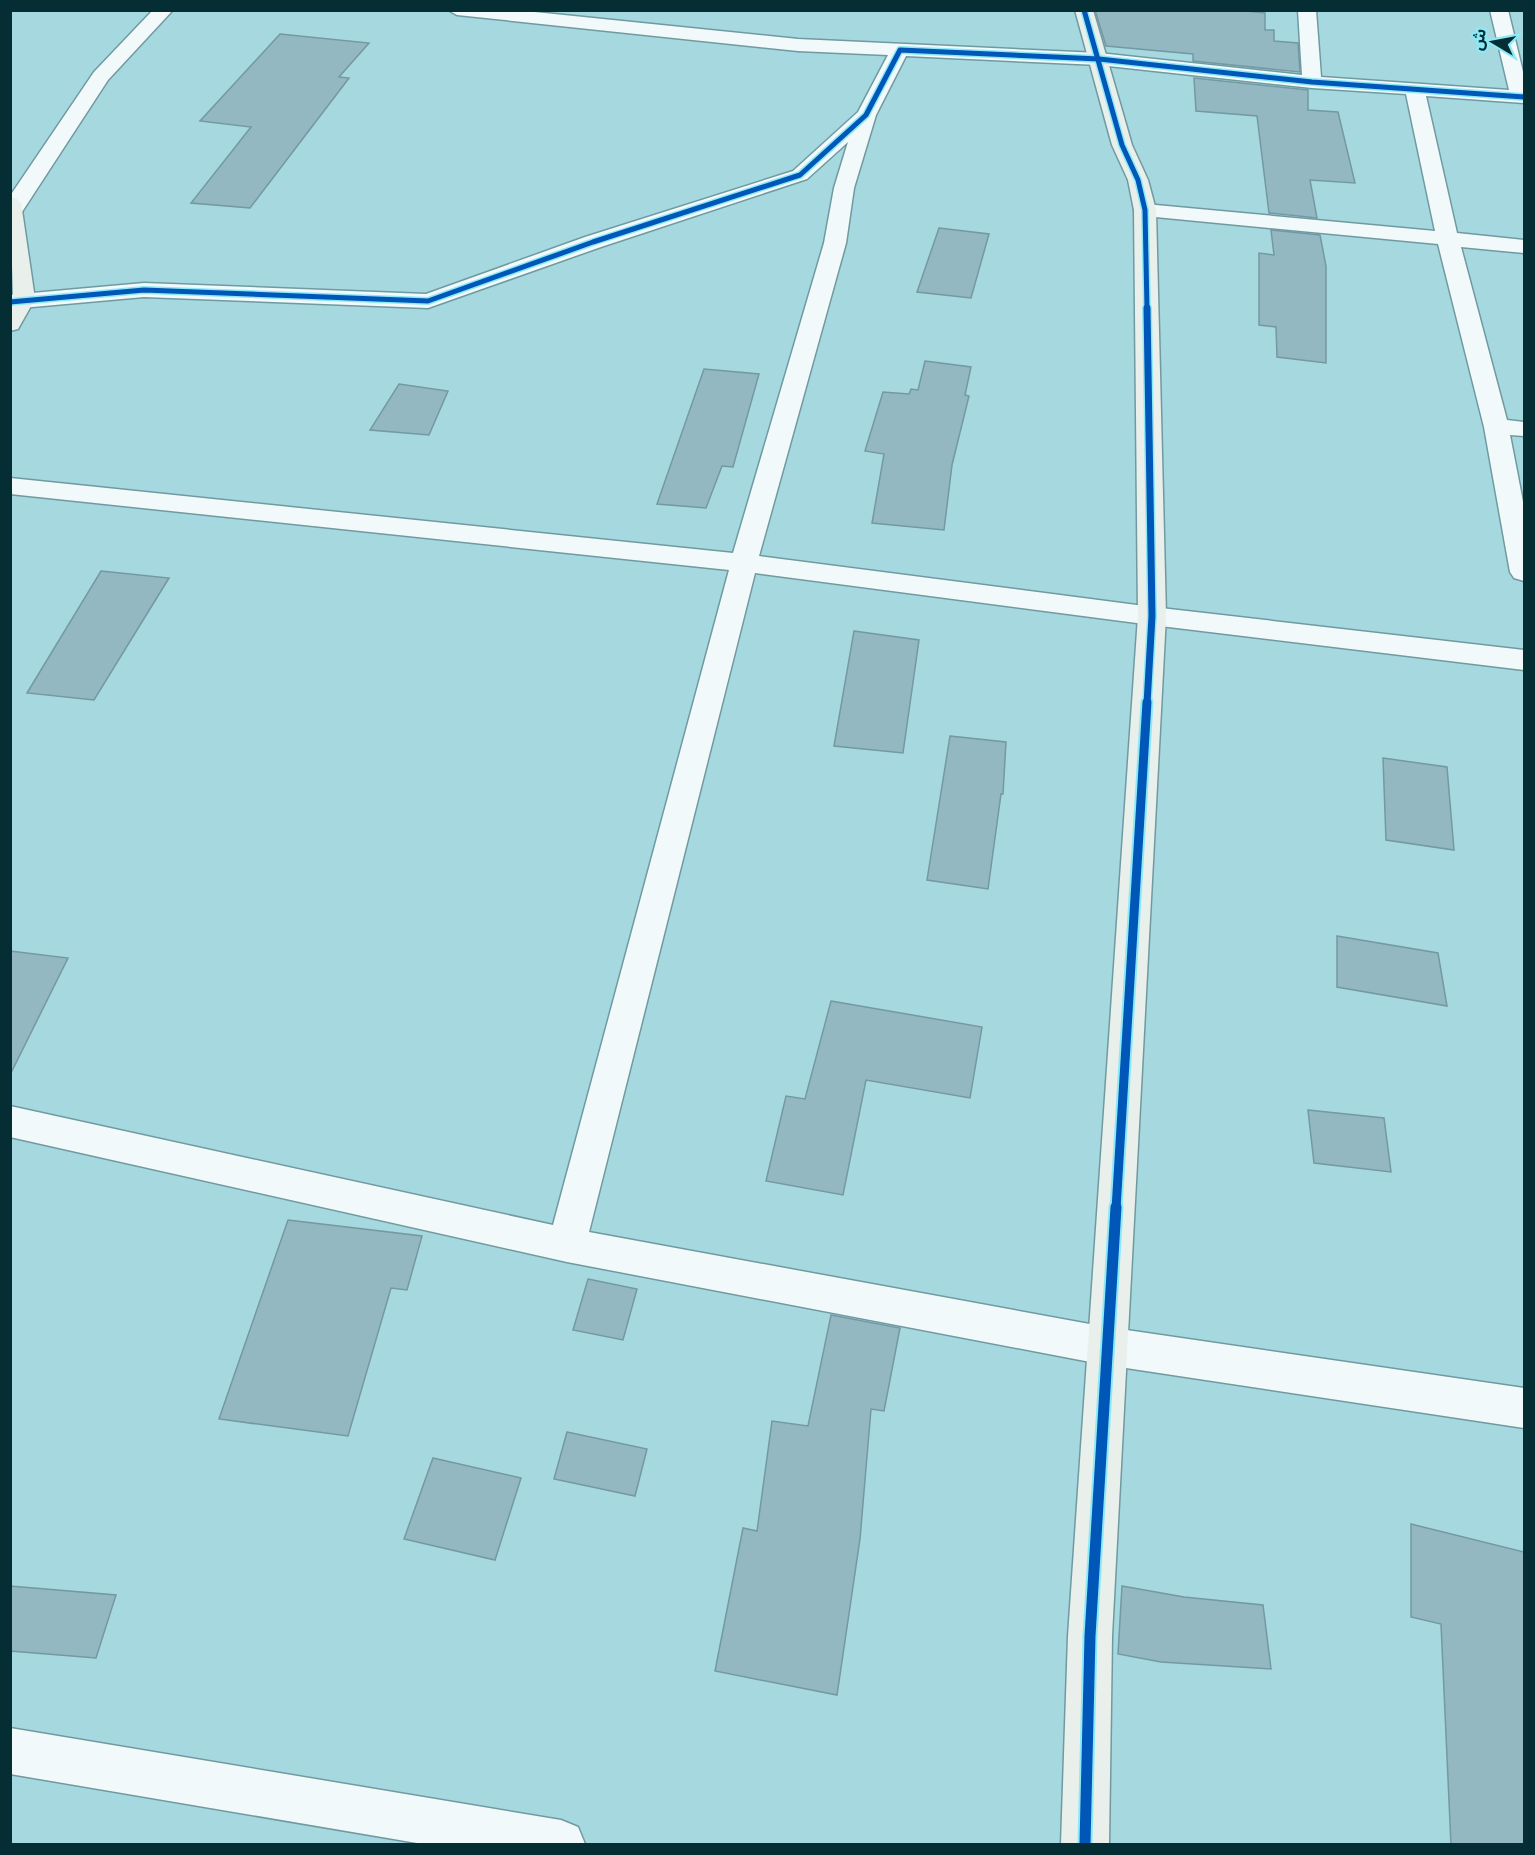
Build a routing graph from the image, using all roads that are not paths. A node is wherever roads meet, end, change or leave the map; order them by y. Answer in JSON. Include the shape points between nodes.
{"nodes":[{"id":1,"x":164,"y":10,"type":"edge"},
{"id":2,"x":457,"y":10,"type":"edge"},
{"id":3,"x":1084,"y":10,"type":"edge"},
{"id":4,"x":1307,"y":10,"type":"edge"},
{"id":5,"x":1499,"y":10,"type":"edge"},
{"id":6,"x":900,"y":50,"type":"junction"},
{"id":7,"x":1099,"y":59,"type":"junction"},
{"id":8,"x":1312,"y":82,"type":"junction"},
{"id":9,"x":1415,"y":90,"type":"junction"},
{"id":10,"x":1522,"y":97,"type":"edge"},
{"id":11,"x":866,"y":115,"type":"junction"},
{"id":12,"x":11,"y":206,"type":"edge"},
{"id":13,"x":1145,"y":210,"type":"junction"},
{"id":14,"x":1448,"y":240,"type":"junction"},
{"id":15,"x":1524,"y":246,"type":"edge"},
{"id":16,"x":17,"y":301,"type":"edge"},
{"id":17,"x":10,"y":324,"type":"edge"},
{"id":18,"x":1496,"y":427,"type":"junction"},
{"id":19,"x":1524,"y":429,"type":"edge"},
{"id":20,"x":10,"y":486,"type":"edge"},
{"id":21,"x":744,"y":563,"type":"junction"},
{"id":22,"x":1524,"y":572,"type":"edge"},
{"id":23,"x":1152,"y":616,"type":"junction"},
{"id":24,"x":1524,"y":660,"type":"edge"},
{"id":25,"x":10,"y":1121,"type":"edge"},
{"id":26,"x":567,"y":1245,"type":"junction"},
{"id":27,"x":1106,"y":1346,"type":"junction"},
{"id":28,"x":1524,"y":1408,"type":"edge"},
{"id":29,"x":10,"y":1751,"type":"edge"},
{"id":30,"x":561,"y":1845,"type":"edge"},
{"id":31,"x":1085,"y":1845,"type":"edge"}],
"edges":[{"from":1,"to":12,"type":"street","via":[[101,76]]},
{"from":2,"to":6,"type":"street","via":[[786,44]]},
{"from":3,"to":7,"type":"street"},
{"from":4,"to":8,"type":"street"},
{"from":5,"to":10,"type":"street"},
{"from":6,"to":7,"type":"street"},
{"from":6,"to":11,"type":"street"},
{"from":7,"to":8,"type":"street"},
{"from":7,"to":13,"type":"street","via":[[1122,145],[1138,180]]},
{"from":8,"to":9,"type":"street"},
{"from":9,"to":10,"type":"street"},
{"from":9,"to":14,"type":"street"},
{"from":11,"to":16,"type":"street","via":[[800,175],[428,301],[144,290]]},
{"from":11,"to":21,"type":"street","via":[[844,188],[835,243]]},
{"from":12,"to":16,"type":"street"},
{"from":13,"to":14,"type":"street"},
{"from":13,"to":23,"type":"street"},
{"from":14,"to":15,"type":"street"},
{"from":14,"to":18,"type":"street"},
{"from":16,"to":17,"type":"street"},
{"from":18,"to":19,"type":"street"},
{"from":18,"to":22,"type":"street"},
{"from":20,"to":21,"type":"street"},
{"from":21,"to":23,"type":"street"},
{"from":21,"to":26,"type":"street"},
{"from":23,"to":24,"type":"street"},
{"from":23,"to":27,"type":"street"},
{"from":25,"to":26,"type":"street"},
{"from":26,"to":27,"type":"street"},
{"from":27,"to":28,"type":"street"},
{"from":27,"to":31,"type":"street","via":[[1090,1636]]},
{"from":29,"to":30,"type":"street"}]}
